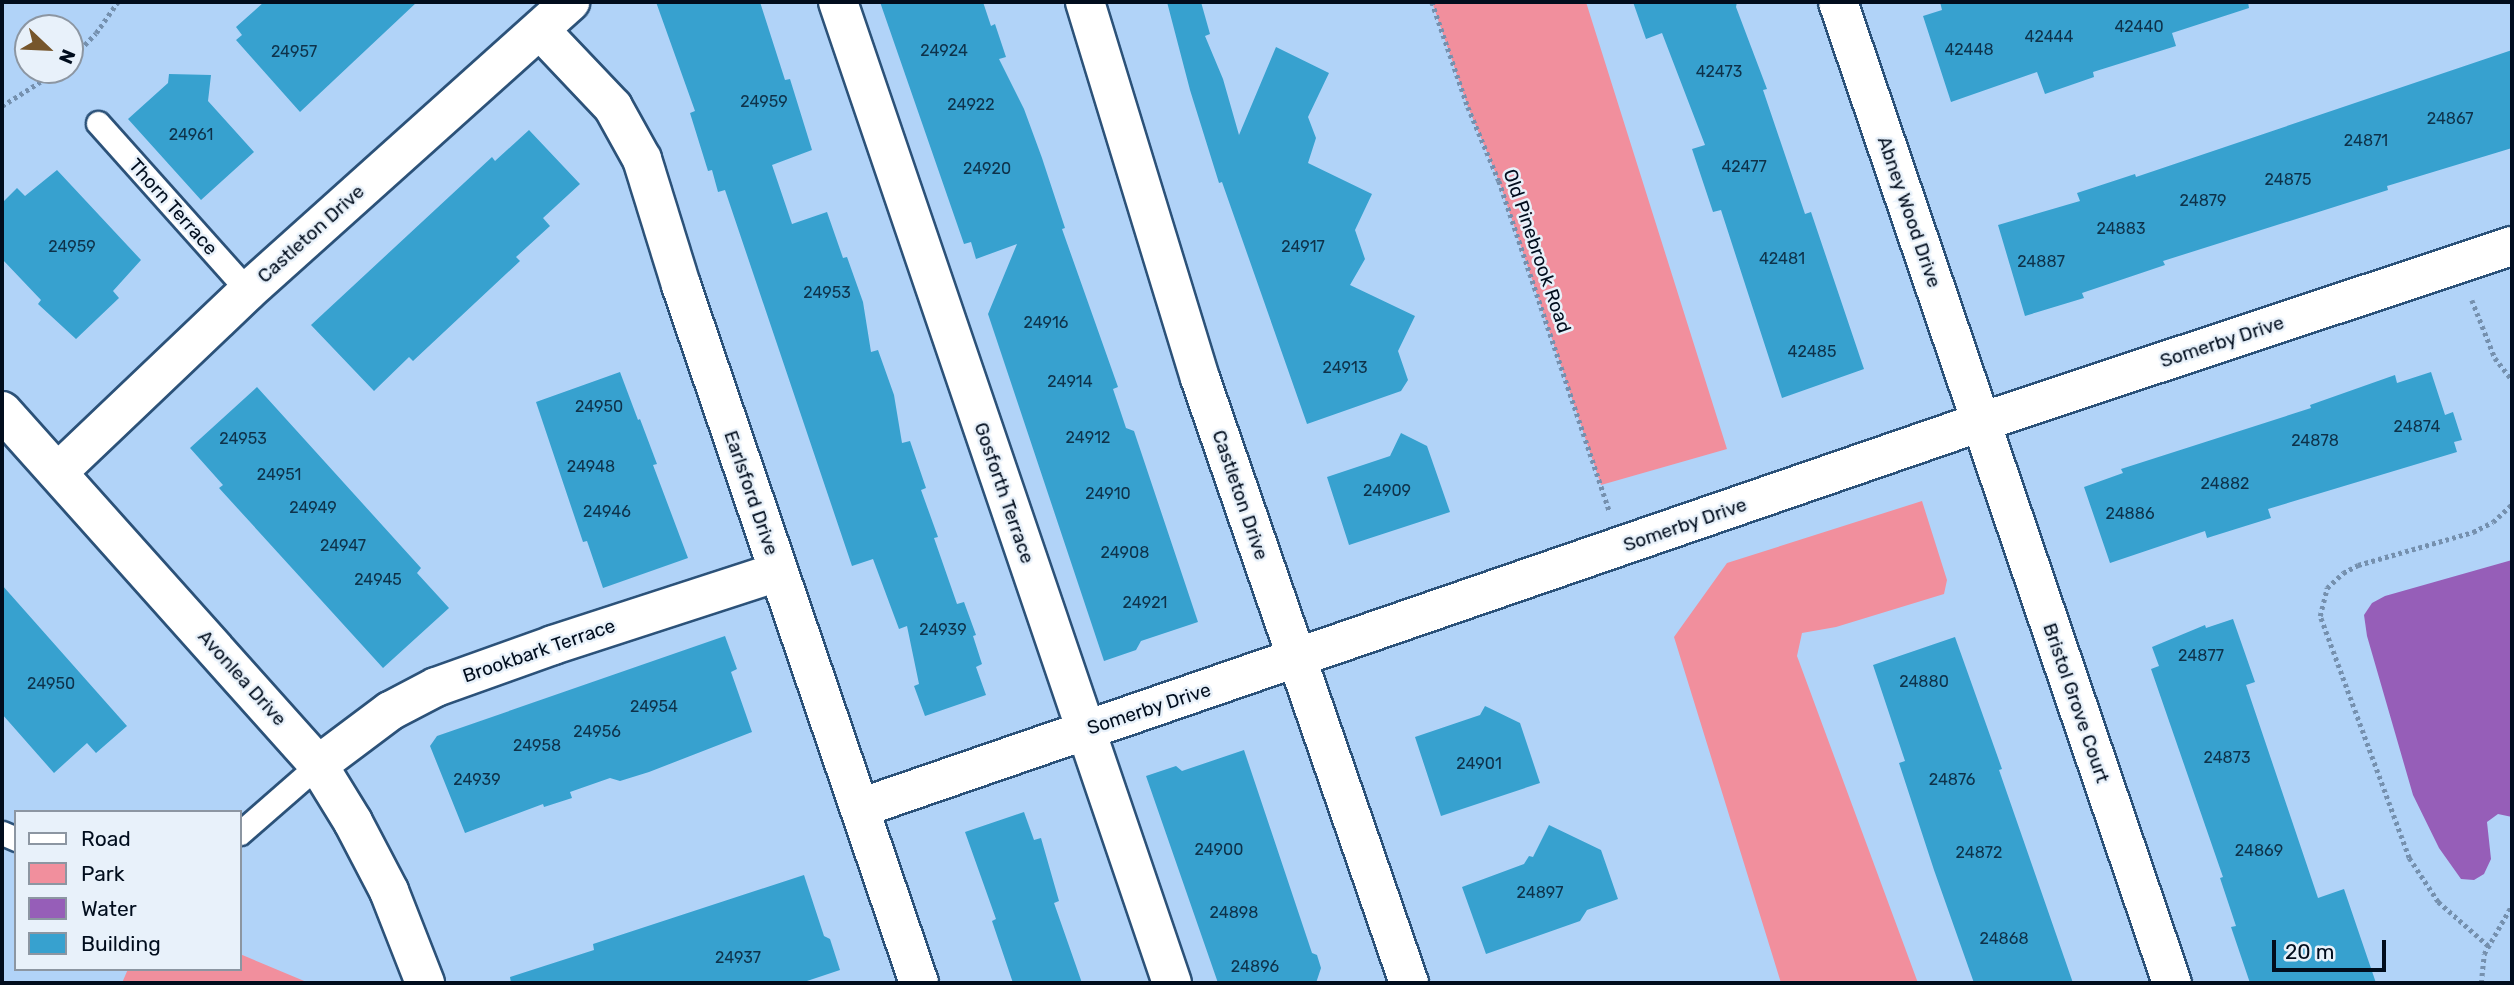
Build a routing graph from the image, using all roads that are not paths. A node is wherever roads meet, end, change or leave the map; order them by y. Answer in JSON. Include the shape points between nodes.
{"nodes":[{"id":1,"x":570,"y":2,"type":"edge"},
{"id":2,"x":838,"y":2,"type":"edge"},
{"id":3,"x":1085,"y":2,"type":"edge"},
{"id":4,"x":1838,"y":2,"type":"edge"},
{"id":5,"x":540,"y":30,"type":"junction"},
{"id":6,"x":98,"y":123,"type":"dead end"},
{"id":7,"x":2512,"y":246,"type":"edge"},
{"id":8,"x":248,"y":291,"type":"junction"},
{"id":9,"x":2,"y":411,"type":"edge"},
{"id":10,"x":1981,"y":422,"type":"junction"},
{"id":11,"x":58,"y":472,"type":"junction"},
{"id":12,"x":778,"y":572,"type":"junction"},
{"id":13,"x":1296,"y":660,"type":"junction"},
{"id":14,"x":1085,"y":730,"type":"junction"},
{"id":15,"x":318,"y":765,"type":"junction"},
{"id":16,"x":860,"y":808,"type":"junction"},
{"id":17,"x":242,"y":831,"type":"edge"},
{"id":18,"x":425,"y":983,"type":"edge"},
{"id":19,"x":919,"y":983,"type":"edge"},
{"id":20,"x":1172,"y":983,"type":"edge"},
{"id":21,"x":1409,"y":983,"type":"edge"},
{"id":22,"x":2172,"y":983,"type":"edge"}],
"edges":[{"from":1,"to":5,"type":"street","name":"Castleton Drive"},
{"from":2,"to":14,"type":"street","name":"Gosforth Terrace"},
{"from":3,"to":13,"type":"street","name":"Castleton Drive","via":[[1200,378]]},
{"from":4,"to":10,"type":"street","name":"Abney Wood Drive"},
{"from":5,"to":8,"type":"street","name":"Castleton Drive"},
{"from":5,"to":12,"type":"street","name":"Earlsford Drive","via":[[613,107],[642,159]]},
{"from":6,"to":8,"type":"lane","name":"Thorn Terrace"},
{"from":7,"to":10,"type":"street","name":"Somerby Drive"},
{"from":8,"to":11,"type":"street","name":"Castleton Drive"},
{"from":9,"to":11,"type":"street","name":"Avonlea Drive"},
{"from":10,"to":13,"type":"street","name":"Somerby Drive"},
{"from":10,"to":22,"type":"street","name":"Bristol Grove Court"},
{"from":11,"to":15,"type":"street","name":"Avonlea Drive"},
{"from":12,"to":15,"type":"street","name":"Brookbark Terrace","via":[[436,687],[390,711]]},
{"from":12,"to":16,"type":"street","name":"Earlsford Drive"},
{"from":13,"to":14,"type":"street","name":"Somerby Drive"},
{"from":13,"to":21,"type":"street","name":"Castleton Drive"},
{"from":14,"to":16,"type":"street","name":"Somerby Drive"},
{"from":14,"to":20,"type":"street","name":"Gosforth Terrace"},
{"from":15,"to":17,"type":"lane"},
{"from":15,"to":18,"type":"street","name":"Avonlea Drive","via":[[389,891]]},
{"from":16,"to":19,"type":"street","name":"Earlsford Drive"}]}
